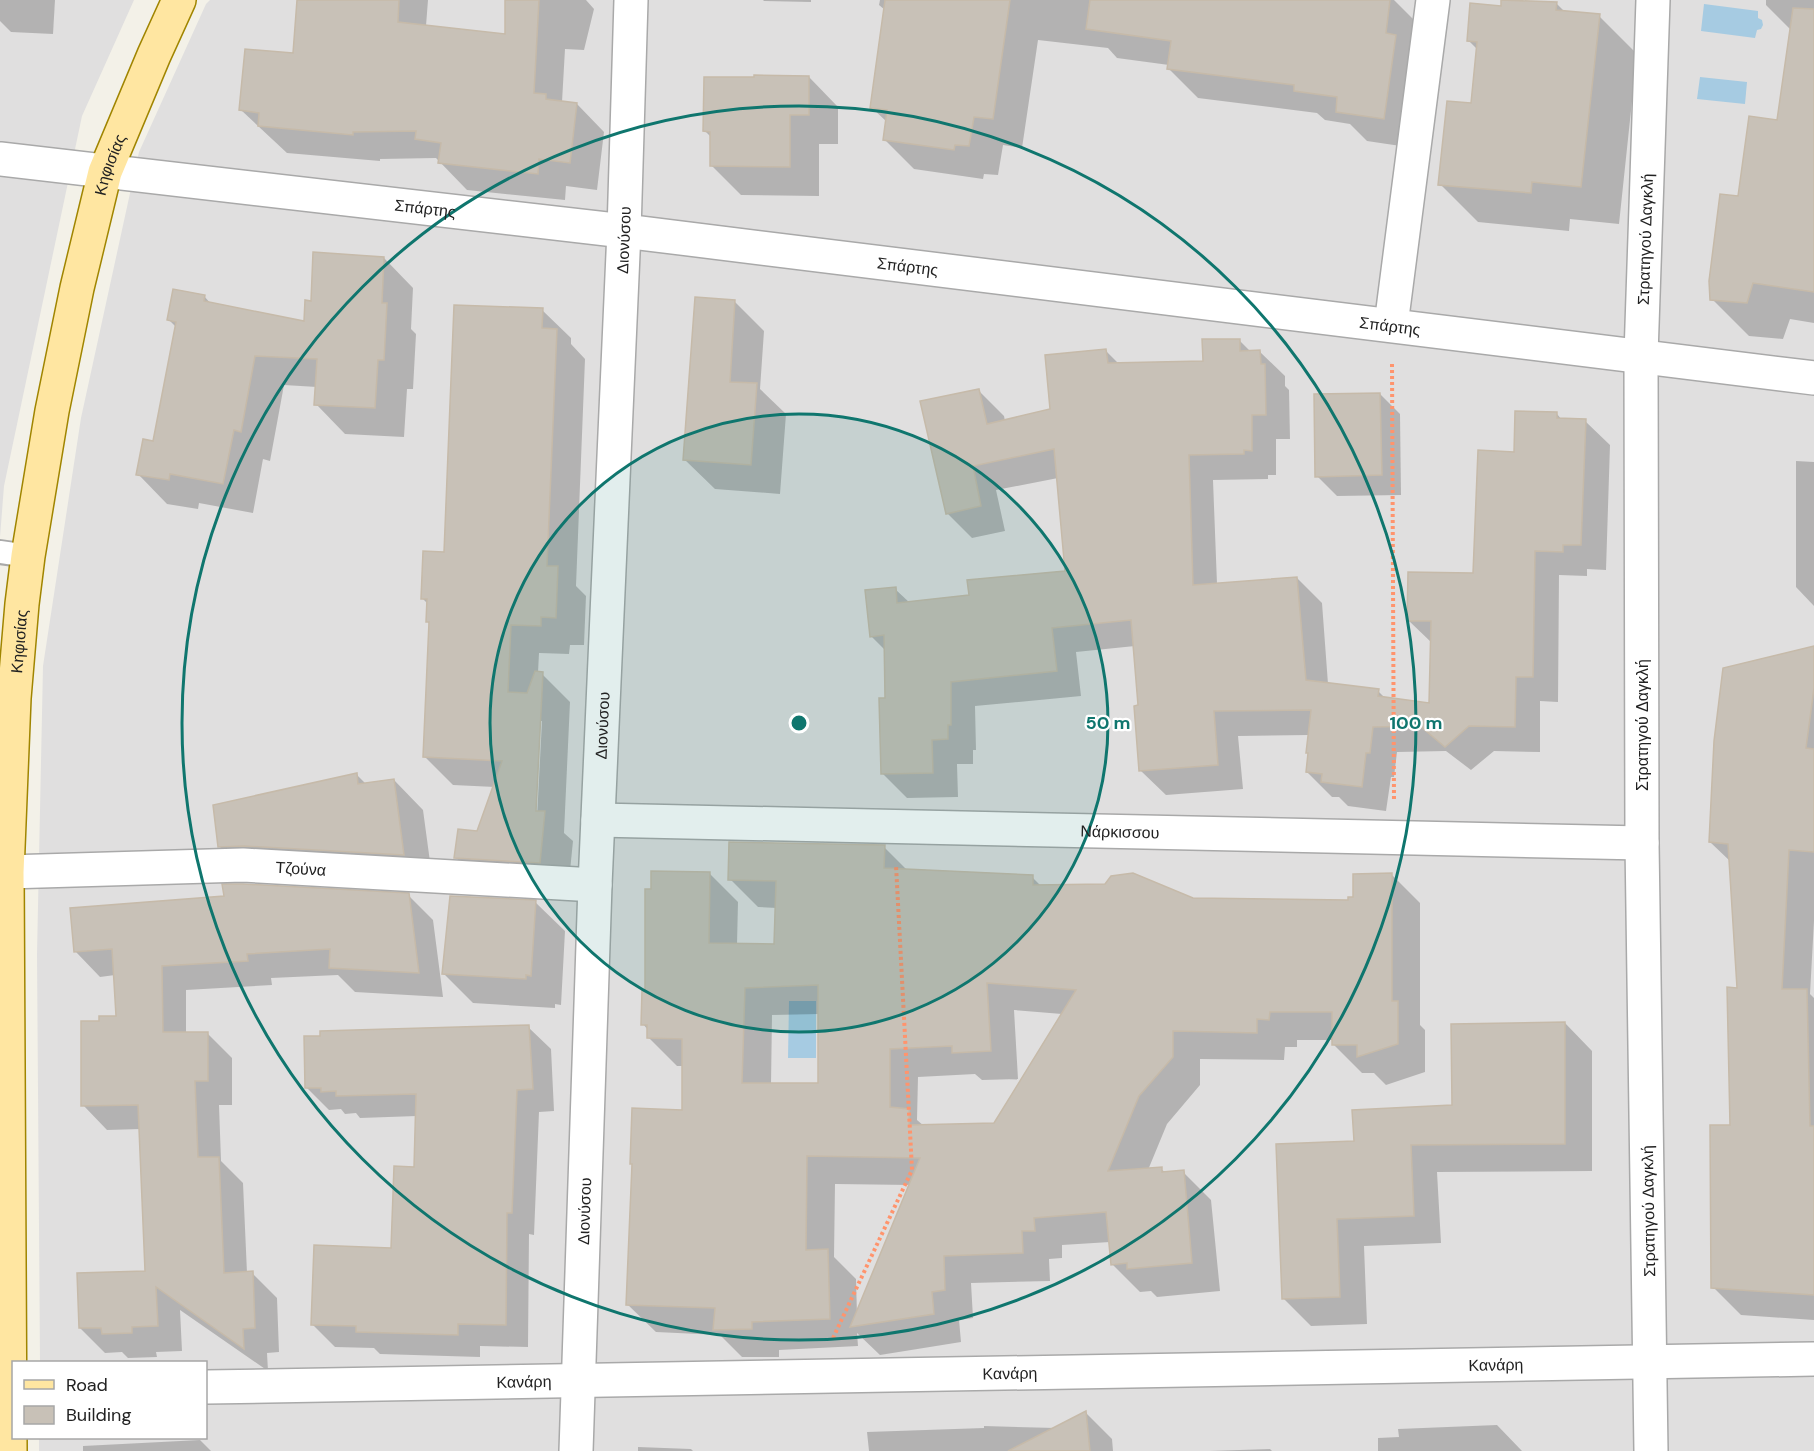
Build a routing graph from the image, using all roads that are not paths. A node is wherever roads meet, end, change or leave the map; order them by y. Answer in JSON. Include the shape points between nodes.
{"nodes":[{"id":1,"x":179,"y":0,"type":"edge"},
{"id":2,"x":631,"y":0,"type":"edge"},
{"id":3,"x":1433,"y":0,"type":"edge"},
{"id":4,"x":1653,"y":0,"type":"edge"},
{"id":5,"x":0,"y":159,"type":"edge"},
{"id":6,"x":105,"y":172,"type":"junction"},
{"id":7,"x":624,"y":231,"type":"junction"},
{"id":8,"x":1391,"y":325,"type":"junction"},
{"id":9,"x":1641,"y":355,"type":"junction"},
{"id":10,"x":1814,"y":378,"type":"edge"},
{"id":11,"x":14,"y":554,"type":"edge"},
{"id":12,"x":598,"y":819,"type":"junction"},
{"id":13,"x":1642,"y":843,"type":"junction"},
{"id":14,"x":7,"y":872,"type":"junction"},
{"id":15,"x":595,"y":885,"type":"junction"},
{"id":16,"x":4,"y":1181,"type":"edge"},
{"id":17,"x":1814,"y":1359,"type":"edge"},
{"id":18,"x":1651,"y":1362,"type":"junction"},
{"id":19,"x":8,"y":1375,"type":"edge"},
{"id":20,"x":578,"y":1381,"type":"junction"},
{"id":21,"x":207,"y":1387,"type":"edge"},
{"id":22,"x":10,"y":1451,"type":"edge"},
{"id":23,"x":576,"y":1451,"type":"edge"},
{"id":24,"x":1652,"y":1451,"type":"edge"}],
"edges":[{"from":1,"to":6,"type":"main road","name":"Κηφισίας"},
{"from":2,"to":7,"type":"street","name":"Διονύσου"},
{"from":3,"to":8,"type":"street"},
{"from":4,"to":9,"type":"street","name":"Στρατηγού Δαγκλή"},
{"from":5,"to":6,"type":"street","name":"Σπάρτης"},
{"from":6,"to":7,"type":"street","name":"Σπάρτης"},
{"from":6,"to":11,"type":"main road","name":"Κηφισίας","via":[[52,411]]},
{"from":7,"to":8,"type":"street","name":"Σπάρτης"},
{"from":7,"to":12,"type":"street","name":"Διονύσου"},
{"from":8,"to":9,"type":"street","name":"Σπάρτης"},
{"from":9,"to":10,"type":"street","name":"Σπάρτης"},
{"from":9,"to":13,"type":"street","name":"Στρατηγού Δαγκλή"},
{"from":11,"to":14,"type":"main road","name":"Κηφισίας","via":[[14,698]]},
{"from":12,"to":13,"type":"street","name":"Νάρκισσου"},
{"from":12,"to":15,"type":"street","name":"Διονύσου"},
{"from":13,"to":18,"type":"street","name":"Στρατηγού Δαγκλή"},
{"from":14,"to":15,"type":"street","name":"Τζούνα","via":[[243,865]]},
{"from":14,"to":16,"type":"main road","name":"Κηφισίας"},
{"from":15,"to":20,"type":"street","name":"Διονύσου"},
{"from":16,"to":19,"type":"main road","name":"Κηφισίας"},
{"from":17,"to":18,"type":"street","name":"Κανάρη"},
{"from":18,"to":20,"type":"street","name":"Κανάρη"},
{"from":18,"to":24,"type":"street","name":"Στρατηγού Δαγκλή"},
{"from":19,"to":22,"type":"main road","name":"Κηφισίας"},
{"from":20,"to":21,"type":"street","name":"Κανάρη"},
{"from":20,"to":23,"type":"street","name":"Διονύσου"}]}
